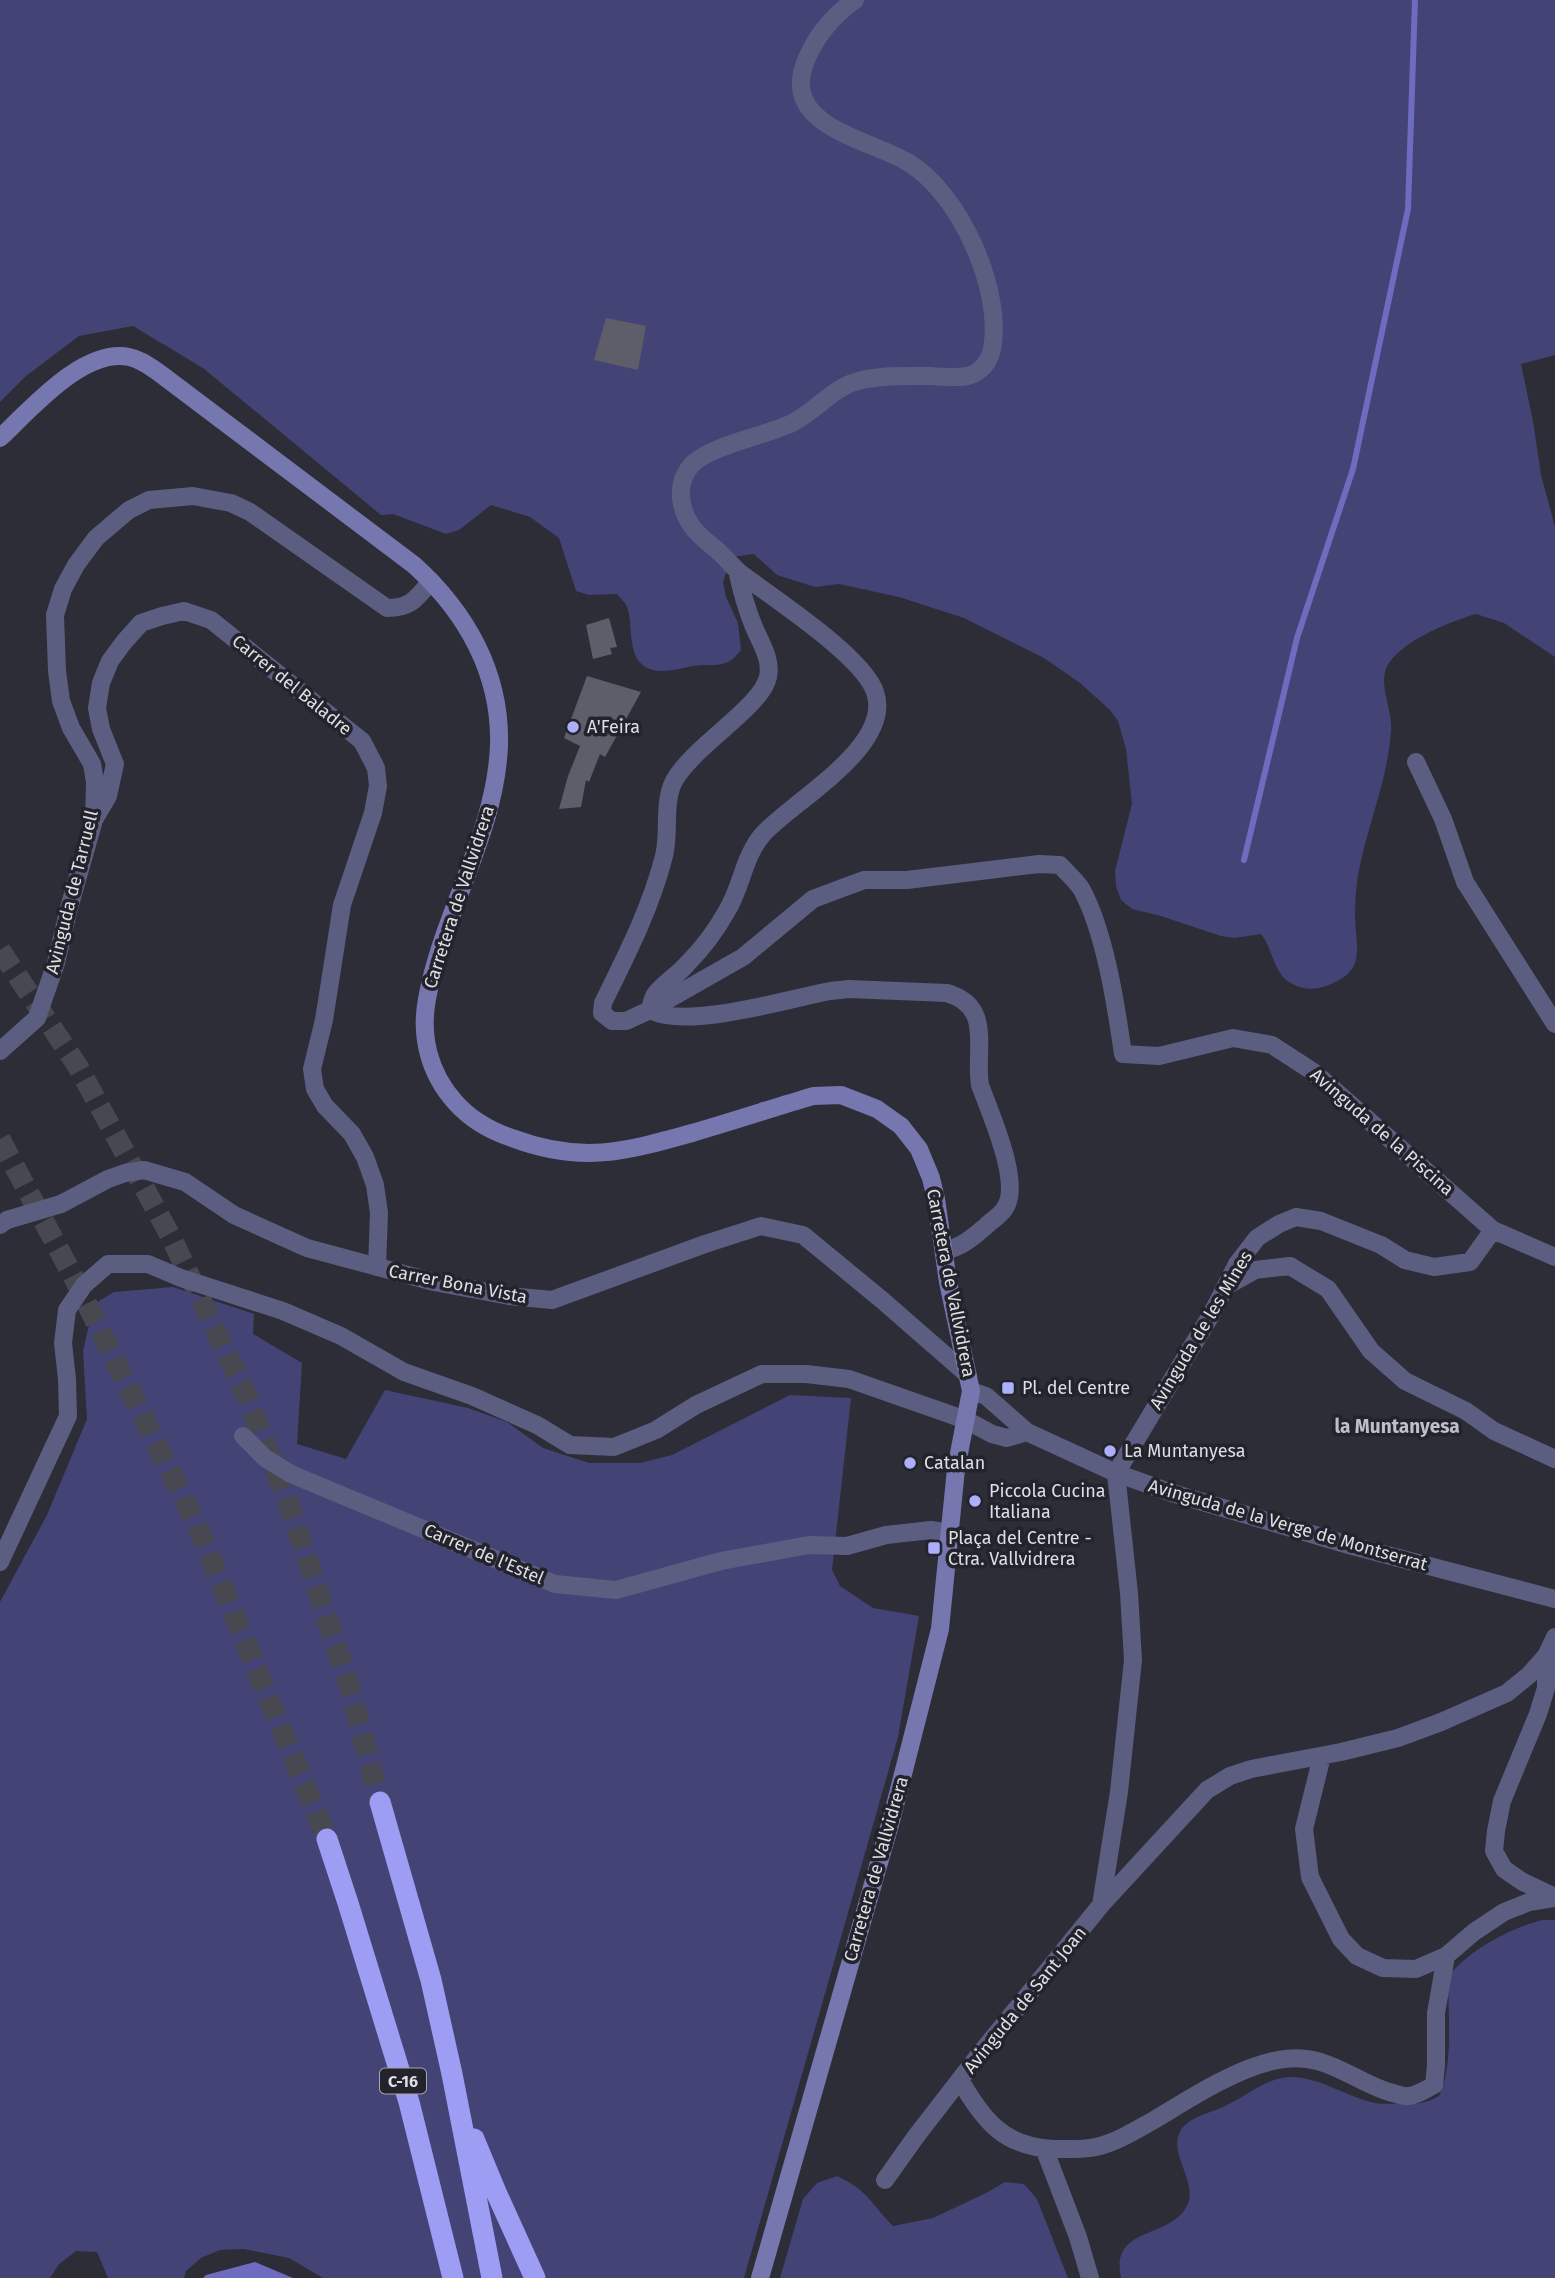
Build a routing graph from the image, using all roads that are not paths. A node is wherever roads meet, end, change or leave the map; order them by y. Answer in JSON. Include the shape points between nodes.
{"nodes":[{"id":1,"x":855,"y":0,"type":"edge"},
{"id":2,"x":0,"y":438,"type":"edge"},
{"id":3,"x":737,"y":570,"type":"junction"},
{"id":4,"x":431,"y":581,"type":"junction"},
{"id":5,"x":1416,"y":762,"type":"dead end"},
{"id":6,"x":94,"y":820,"type":"junction"},
{"id":7,"x":650,"y":1010,"type":"junction"},
{"id":8,"x":1554,"y":1022,"type":"edge"},
{"id":9,"x":0,"y":1051,"type":"edge"},
{"id":10,"x":0,"y":1225,"type":"edge"},
{"id":11,"x":1493,"y":1230,"type":"junction"},
{"id":12,"x":944,"y":1251,"type":"junction"},
{"id":13,"x":1555,"y":1257,"type":"edge"},
{"id":14,"x":377,"y":1267,"type":"junction"},
{"id":15,"x":1226,"y":1286,"type":"junction"},
{"id":16,"x":970,"y":1383,"type":"junction"},
{"id":17,"x":966,"y":1420,"type":"junction"},
{"id":18,"x":1027,"y":1432,"type":"junction"},
{"id":19,"x":243,"y":1436,"type":"dead end"},
{"id":20,"x":1555,"y":1459,"type":"edge"},
{"id":21,"x":1116,"y":1473,"type":"junction"},
{"id":22,"x":950,"y":1533,"type":"junction"},
{"id":23,"x":0,"y":1562,"type":"edge"},
{"id":24,"x":1555,"y":1599,"type":"edge"},
{"id":25,"x":1555,"y":1637,"type":"edge"},
{"id":26,"x":1546,"y":1656,"type":"junction"},
{"id":27,"x":1321,"y":1756,"type":"junction"},
{"id":28,"x":380,"y":1802,"type":"tunnel mouth"},
{"id":29,"x":327,"y":1839,"type":"tunnel mouth"},
{"id":30,"x":1555,"y":1897,"type":"edge"},
{"id":31,"x":1101,"y":1905,"type":"junction"},
{"id":32,"x":1446,"y":1956,"type":"junction"},
{"id":33,"x":452,"y":2074,"type":"junction"},
{"id":34,"x":960,"y":2080,"type":"junction"},
{"id":35,"x":1044,"y":2148,"type":"junction"},
{"id":36,"x":885,"y":2180,"type":"dead end"},
{"id":37,"x":453,"y":2278,"type":"edge"},
{"id":38,"x":492,"y":2278,"type":"edge"},
{"id":39,"x":536,"y":2278,"type":"edge"},
{"id":40,"x":760,"y":2278,"type":"edge"},
{"id":41,"x":1090,"y":2278,"type":"edge"}],
"edges":[{"from":1,"to":3,"type":"street","via":[[811,49],[803,67],[805,101],[826,123],[910,163],[932,181],[976,248],[992,304],[992,350],[987,364],[970,375],[884,377],[846,385],[792,423],[719,449],[689,467],[681,504],[692,527]]},
{"from":2,"to":4,"type":"main road","name":"Carretera de Vallvidrera","via":[[63,380],[90,362],[115,356],[138,359]]},
{"from":3,"to":7,"type":"street","via":[[766,654],[768,678],[673,783],[664,855],[650,903],[602,1013],[612,1021],[626,1021]]},
{"from":3,"to":7,"type":"street","via":[[866,675],[876,693],[878,712],[845,764],[760,837],[730,907],[694,957],[654,996]]},
{"from":4,"to":6,"type":"street","name":"Avinguda de Tarruell","via":[[415,600],[387,608],[268,523],[231,503],[172,496],[129,510],[96,538],[76,565],[55,615],[61,701],[92,764]]},
{"from":4,"to":12,"type":"main road","name":"Carretera de Vallvidrera","via":[[474,637],[493,693],[499,729],[495,780],[485,820],[426,1000],[426,1048],[446,1092],[467,1113],[502,1135],[549,1150],[586,1154],[630,1150],[813,1096],[841,1095],[864,1102],[884,1113],[919,1149],[931,1178]]},
{"from":5,"to":8,"type":"street","via":[[1465,882]]},
{"from":6,"to":9,"type":"street","name":"Avinguda de Tarruell","via":[[37,1018]]},
{"from":6,"to":14,"type":"street","name":"Carrer del Baladre","via":[[108,796],[115,764],[97,708],[101,683],[110,661],[141,623],[162,616],[184,611],[211,620],[362,741],[376,768],[379,786],[342,905],[312,1069],[315,1089],[325,1107],[352,1134],[375,1185]]},
{"from":7,"to":11,"type":"street","name":"Avinguda de la Piscina","via":[[743,957],[813,899],[864,880],[1060,865],[1081,888],[1093,919],[1124,1054],[1159,1056],[1233,1038],[1272,1045],[1315,1073]]},
{"from":7,"to":12,"type":"street","via":[[660,1016],[705,1016],[849,989],[947,993],[969,1004],[979,1027],[980,1085],[1011,1175],[1011,1193],[1006,1208],[975,1236]]},
{"from":10,"to":14,"type":"street","name":"Carrer Bona Vista","via":[[61,1204],[107,1179],[144,1170],[185,1182],[234,1215],[307,1248]]},
{"from":11,"to":13,"type":"street","name":"Avinguda de la Piscina"},
{"from":11,"to":15,"type":"street","name":"Avinguda de les Mines","via":[[1470,1262],[1434,1267],[1405,1260],[1321,1221],[1296,1217],[1257,1238]]},
{"from":12,"to":16,"type":"main road","name":"Carretera de Vallvidrera"},
{"from":14,"to":16,"type":"street","name":"Carrer Bona Vista","via":[[484,1292],[552,1300],[761,1226],[803,1235],[882,1300]]},
{"from":15,"to":20,"type":"street","via":[[1255,1270],[1290,1266],[1328,1289],[1371,1351],[1405,1381]]},
{"from":15,"to":21,"type":"street","name":"Avinguda de les Mines"},
{"from":16,"to":17,"type":"main road","name":"Carretera de Vallvidrera"},
{"from":16,"to":18,"type":"street","name":"Carrer Bona Vista"},
{"from":17,"to":18,"type":"street","via":[[982,1431],[1007,1438]]},
{"from":17,"to":22,"type":"main road","name":"Carretera de Vallvidrera"},
{"from":17,"to":23,"type":"street","via":[[849,1379],[762,1374],[614,1447],[570,1445],[472,1396],[404,1373],[341,1336],[283,1311],[148,1264],[108,1264],[84,1285],[67,1310],[63,1343],[68,1416]]},
{"from":18,"to":21,"type":"street","name":"Avinguda de la Verge de Montserrat"},
{"from":19,"to":22,"type":"street","name":"Carrer de l'Estel","via":[[265,1458],[291,1474],[555,1584],[616,1590],[721,1561],[809,1545],[848,1546],[886,1535]]},
{"from":21,"to":24,"type":"street","name":"Avinguda de la Verge de Montserrat","via":[[1233,1512]]},
{"from":21,"to":31,"type":"street","via":[[1133,1660]]},
{"from":22,"to":40,"type":"main road","name":"Carretera de Vallvidrera","via":[[940,1629],[895,1808]]},
{"from":25,"to":26,"type":"street"},
{"from":26,"to":27,"type":"street","name":"Avinguda de Sant Joan","via":[[1519,1684],[1483,1705],[1398,1738]]},
{"from":26,"to":30,"type":"street","via":[[1546,1688],[1502,1801],[1494,1851],[1504,1869]]},
{"from":27,"to":31,"type":"street","name":"Avinguda de Sant Joan","via":[[1251,1769],[1207,1790]]},
{"from":27,"to":32,"type":"street","via":[[1304,1829],[1310,1877],[1341,1939],[1357,1956],[1383,1968],[1416,1969]]},
{"from":28,"to":33,"type":"highway","number":"C-16"},
{"from":29,"to":37,"type":"highway","number":"C-16","via":[[409,2102]]},
{"from":30,"to":32,"type":"street","via":[[1504,1912]]},
{"from":31,"to":34,"type":"street","name":"Avinguda de Sant Joan"},
{"from":32,"to":35,"type":"street","name":"Avinguda de Sant Joan","via":[[1436,2013],[1433,2085],[1420,2093],[1407,2096],[1377,2088],[1330,2064],[1301,2057],[1283,2059],[1205,2090],[1095,2147]]},
{"from":33,"to":38,"type":"highway","number":"C-16"},
{"from":33,"to":39,"type":"highway","via":[[491,2180]]},
{"from":34,"to":35,"type":"street","name":"Avinguda de Sant Joan","via":[[977,2109],[1001,2134]]},
{"from":34,"to":36,"type":"street"},
{"from":35,"to":41,"type":"street"}]}
